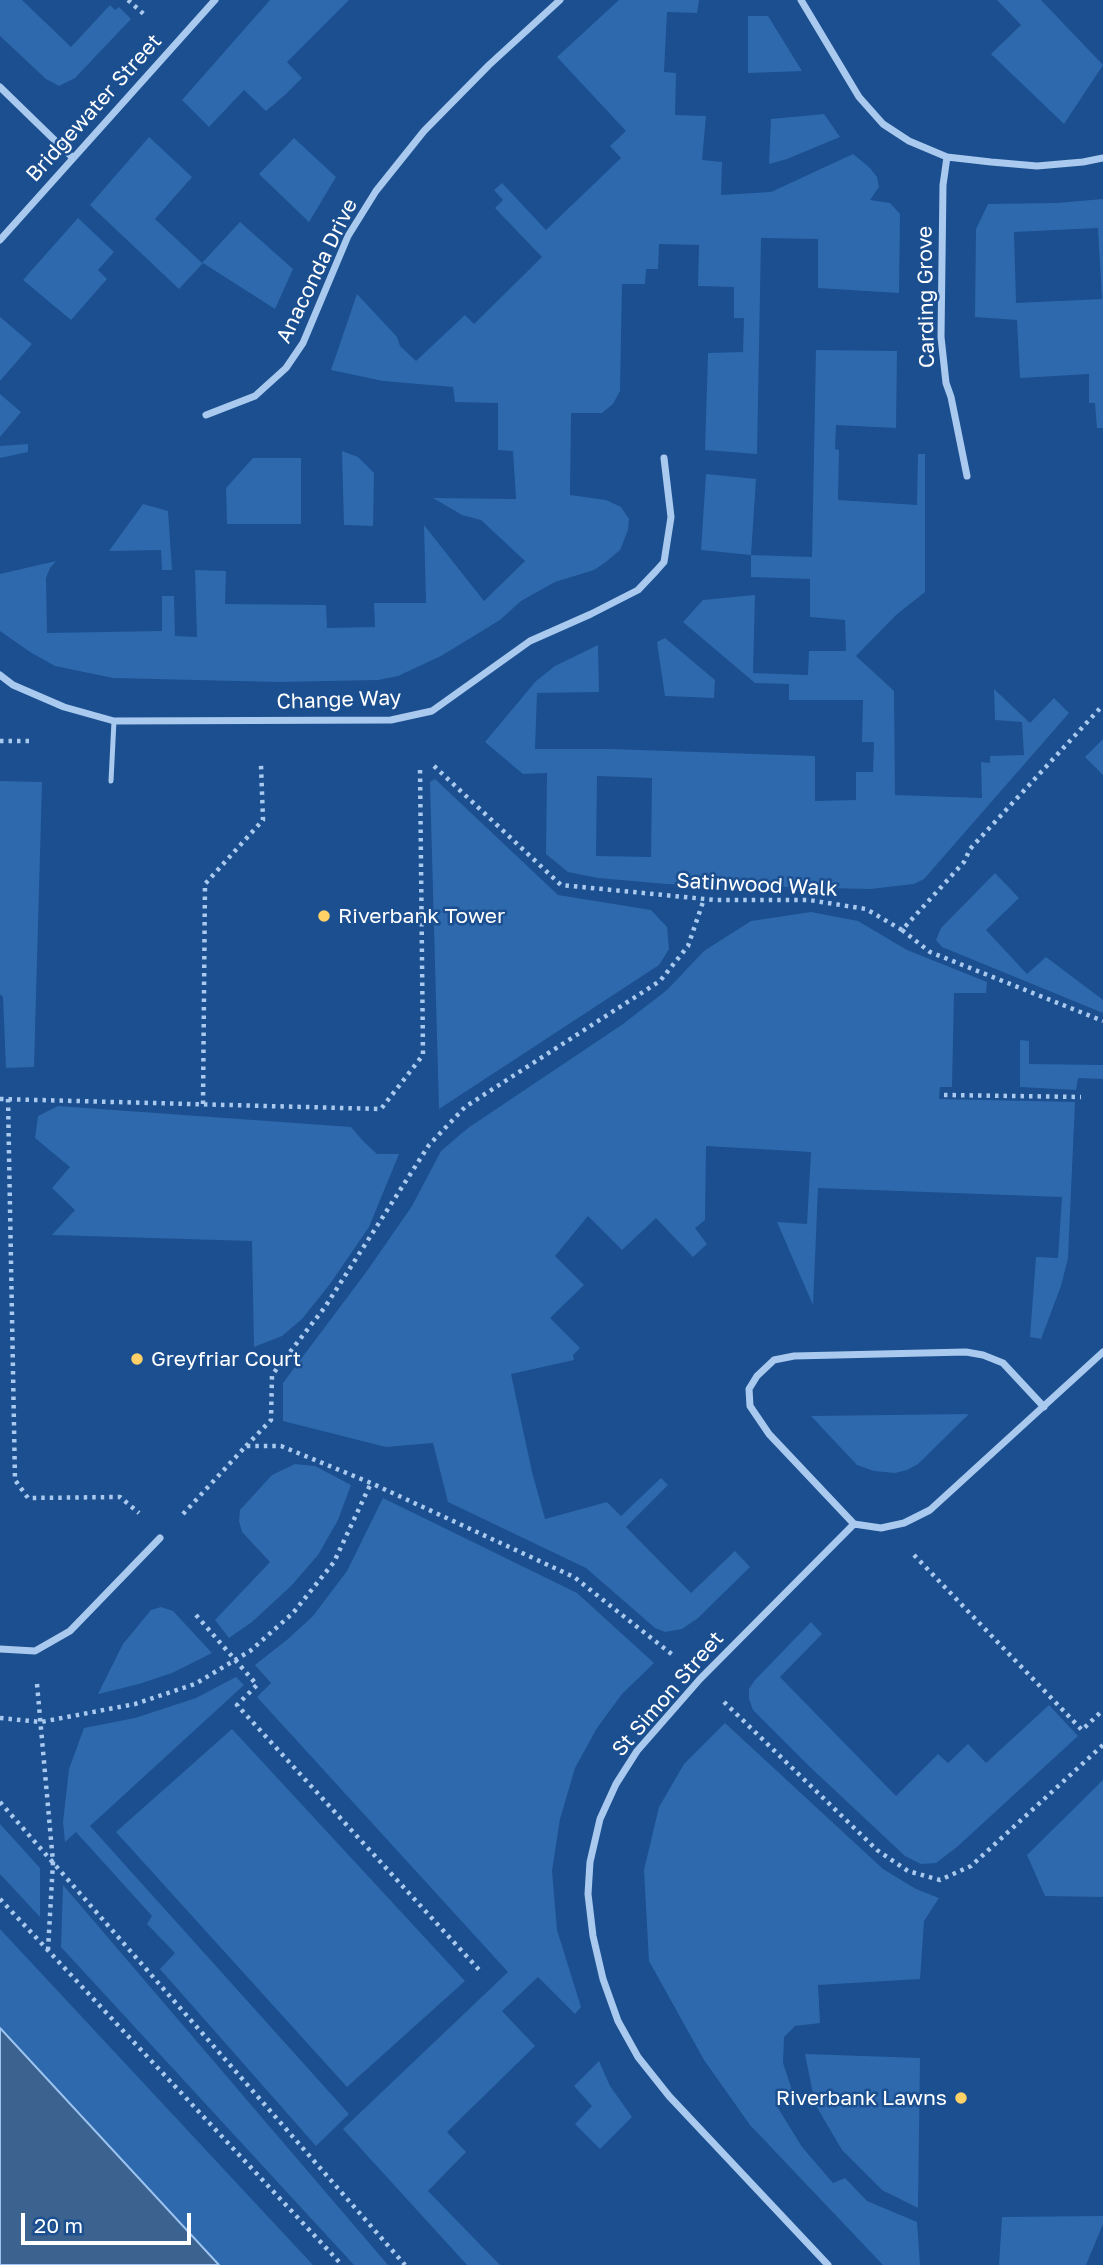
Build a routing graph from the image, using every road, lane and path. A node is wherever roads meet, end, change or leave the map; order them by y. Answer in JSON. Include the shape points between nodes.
{"nodes":[{"id":1,"x":128,"y":0,"type":"edge"},
{"id":2,"x":215,"y":0,"type":"edge"},
{"id":3,"x":561,"y":0,"type":"edge"},
{"id":4,"x":801,"y":0,"type":"edge"},
{"id":5,"x":147,"y":18,"type":"dead end"},
{"id":6,"x":0,"y":87,"type":"edge"},
{"id":7,"x":947,"y":157,"type":"junction"},
{"id":8,"x":73,"y":158,"type":"junction"},
{"id":9,"x":1103,"y":158,"type":"edge"},
{"id":10,"x":0,"y":240,"type":"edge"},
{"id":11,"x":206,"y":415,"type":"dead end"},
{"id":12,"x":664,"y":458,"type":"dead end"},
{"id":13,"x":967,"y":476,"type":"dead end"},
{"id":14,"x":0,"y":675,"type":"edge"},
{"id":15,"x":1103,"y":705,"type":"edge"},
{"id":16,"x":114,"y":721,"type":"junction"},
{"id":17,"x":0,"y":741,"type":"edge"},
{"id":18,"x":30,"y":741,"type":"dead end"},
{"id":19,"x":261,"y":765,"type":"dead end"},
{"id":20,"x":420,"y":766,"type":"dead end"},
{"id":21,"x":434,"y":766,"type":"dead end"},
{"id":22,"x":111,"y":781,"type":"dead end"},
{"id":23,"x":704,"y":899,"type":"junction"},
{"id":24,"x":902,"y":930,"type":"junction"},
{"id":25,"x":1103,"y":1021,"type":"edge"},
{"id":26,"x":944,"y":1095,"type":"dead end"},
{"id":27,"x":1082,"y":1097,"type":"dead end"},
{"id":28,"x":0,"y":1099,"type":"edge"},
{"id":29,"x":8,"y":1099,"type":"junction"},
{"id":30,"x":203,"y":1104,"type":"junction"},
{"id":31,"x":1103,"y":1352,"type":"edge"},
{"id":32,"x":1044,"y":1407,"type":"junction"},
{"id":33,"x":246,"y":1446,"type":"junction"},
{"id":34,"x":371,"y":1483,"type":"junction"},
{"id":35,"x":139,"y":1513,"type":"dead end"},
{"id":36,"x":854,"y":1524,"type":"junction"},
{"id":37,"x":160,"y":1538,"type":"joint"},
{"id":38,"x":913,"y":1554,"type":"dead end"},
{"id":39,"x":196,"y":1615,"type":"dead end"},
{"id":40,"x":0,"y":1649,"type":"edge"},
{"id":41,"x":35,"y":1651,"type":"junction"},
{"id":42,"x":236,"y":1659,"type":"junction"},
{"id":43,"x":700,"y":1679,"type":"junction"},
{"id":44,"x":1103,"y":1710,"type":"edge"},
{"id":45,"x":0,"y":1718,"type":"edge"},
{"id":46,"x":41,"y":1722,"type":"junction"},
{"id":47,"x":1103,"y":1745,"type":"edge"},
{"id":48,"x":0,"y":1802,"type":"edge"},
{"id":49,"x":53,"y":1861,"type":"junction"},
{"id":50,"x":0,"y":1899,"type":"edge"},
{"id":51,"x":48,"y":1951,"type":"junction"},
{"id":52,"x":482,"y":1973,"type":"dead end"},
{"id":53,"x":342,"y":2265,"type":"edge"},
{"id":54,"x":405,"y":2265,"type":"edge"},
{"id":55,"x":828,"y":2265,"type":"edge"}],
"edges":[{"from":1,"to":5,"type":"path"},
{"from":2,"to":8,"type":"street","name":"Bridgewater Street"},
{"from":3,"to":11,"type":"street","name":"Anaconda Drive","via":[[431,123],[376,191],[348,236],[303,343],[286,368],[255,396]]},
{"from":4,"to":7,"type":"street","via":[[869,111],[909,141]]},
{"from":6,"to":8,"type":"street"},
{"from":7,"to":9,"type":"street","via":[[1037,166]]},
{"from":7,"to":13,"type":"street","name":"Carding Grove","via":[[941,337],[946,383]]},
{"from":8,"to":10,"type":"street","name":"Bridgewater Street"},
{"from":12,"to":16,"type":"street","name":"Change Way","via":[[671,517],[664,562],[656,571],[638,590],[530,641],[432,711],[391,720]]},
{"from":14,"to":16,"type":"street","name":"Change Way","via":[[64,707]]},
{"from":15,"to":24,"type":"path"},
{"from":16,"to":22,"type":"lane"},
{"from":17,"to":18,"type":"path"},
{"from":19,"to":30,"type":"path","via":[[263,820],[205,884]]},
{"from":20,"to":30,"type":"path","via":[[423,1055],[381,1109]]},
{"from":21,"to":23,"type":"path","name":"Satinwood Walk","via":[[561,885]]},
{"from":23,"to":24,"type":"path","name":"Satinwood Walk","via":[[821,901],[866,909]]},
{"from":23,"to":33,"type":"path","via":[[688,946],[660,981],[465,1107],[429,1145],[325,1307],[272,1375],[271,1420]]},
{"from":24,"to":25,"type":"path","name":"Satinwood Walk","via":[[930,952]]},
{"from":26,"to":27,"type":"path"},
{"from":28,"to":29,"type":"path"},
{"from":29,"to":30,"type":"path"},
{"from":29,"to":35,"type":"path","via":[[15,1480],[28,1498],[120,1497]]},
{"from":31,"to":32,"type":"street"},
{"from":32,"to":36,"type":"street","via":[[930,1510],[904,1524],[881,1528]]},
{"from":32,"to":36,"type":"street","via":[[1003,1363],[967,1352],[774,1360],[749,1389],[750,1406],[769,1434]]},
{"from":33,"to":34,"type":"path","via":[[281,1446]]},
{"from":33,"to":37,"type":"path"},
{"from":34,"to":42,"type":"path","via":[[334,1562],[293,1613]]},
{"from":34,"to":43,"type":"path","via":[[574,1577]]},
{"from":36,"to":43,"type":"street","name":"St Simon Street"},
{"from":37,"to":41,"type":"street","via":[[70,1631]]},
{"from":38,"to":44,"type":"path","via":[[1082,1730]]},
{"from":39,"to":42,"type":"path"},
{"from":40,"to":41,"type":"street"},
{"from":41,"to":46,"type":"path"},
{"from":42,"to":46,"type":"path","via":[[195,1684],[135,1704]]},
{"from":42,"to":52,"type":"path","via":[[257,1685],[237,1705]]},
{"from":43,"to":47,"type":"path","via":[[877,1850],[908,1871],[940,1880],[971,1866]]},
{"from":43,"to":55,"type":"street","name":"St Simon Street","via":[[636,1751],[600,1819],[588,1894],[593,1936],[618,2021],[638,2057],[713,2145]]},
{"from":45,"to":46,"type":"path"},
{"from":46,"to":49,"type":"path"},
{"from":48,"to":49,"type":"path"},
{"from":49,"to":51,"type":"path"},
{"from":49,"to":54,"type":"path"},
{"from":50,"to":51,"type":"path"},
{"from":51,"to":53,"type":"path"}]}
